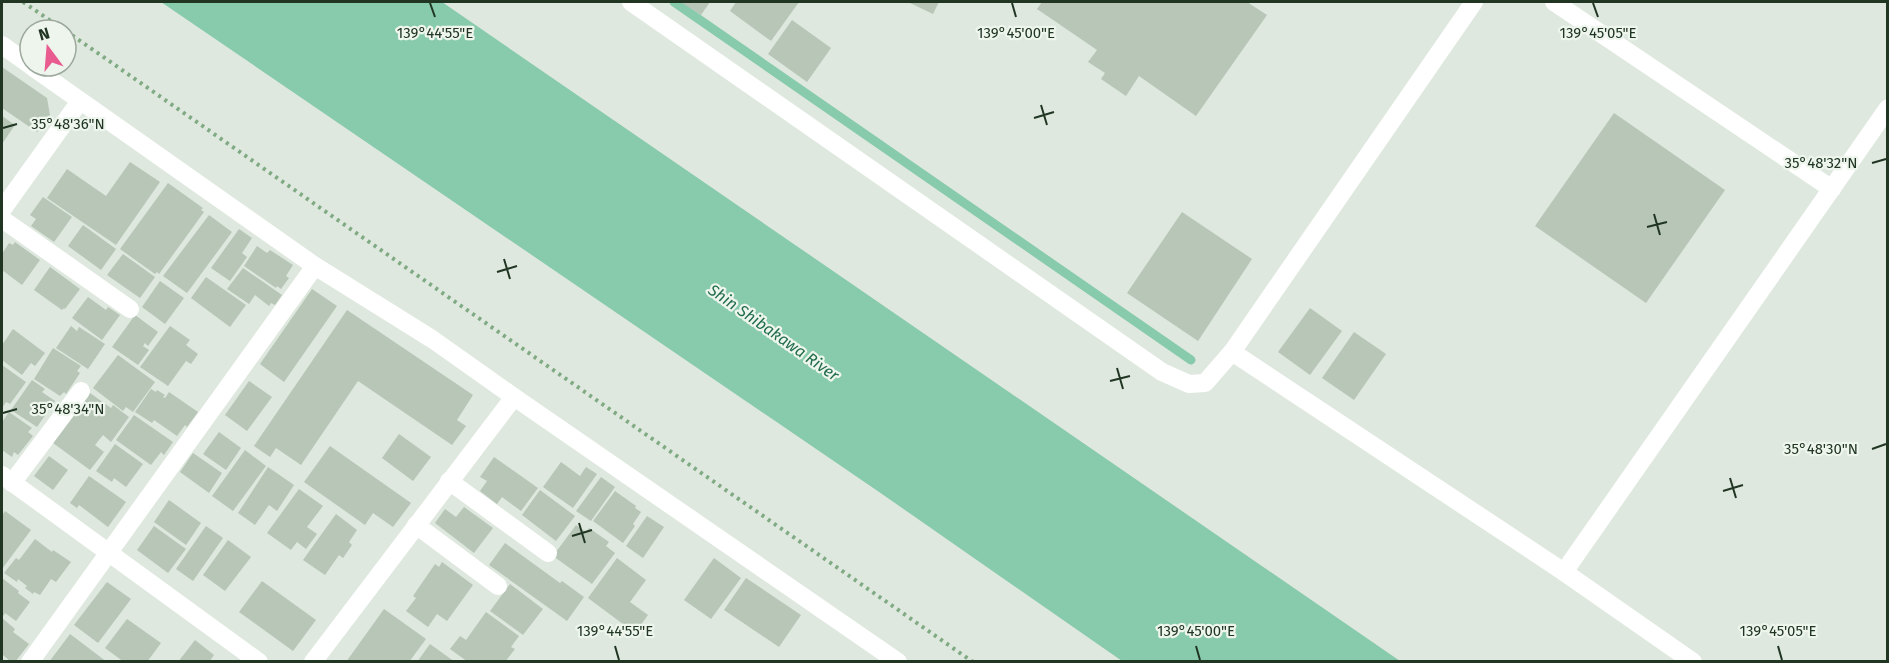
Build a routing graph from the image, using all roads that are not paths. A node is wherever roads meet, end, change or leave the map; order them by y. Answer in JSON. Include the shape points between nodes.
{"nodes":[{"id":1,"x":631,"y":2,"type":"edge"},
{"id":2,"x":1474,"y":2,"type":"edge"},
{"id":3,"x":1554,"y":2,"type":"edge"},
{"id":4,"x":2,"y":45,"type":"edge"},
{"id":5,"x":18,"y":57,"type":"edge"},
{"id":6,"x":47,"y":78,"type":"edge"},
{"id":7,"x":80,"y":101,"type":"junction"},
{"id":8,"x":1887,"y":108,"type":"edge"},
{"id":9,"x":1832,"y":189,"type":"junction"},
{"id":10,"x":2,"y":210,"type":"edge"},
{"id":11,"x":2,"y":219,"type":"edge"},
{"id":12,"x":315,"y":266,"type":"junction"},
{"id":13,"x":130,"y":309,"type":"dead end"},
{"id":14,"x":1232,"y":352,"type":"junction"},
{"id":15,"x":81,"y":391,"type":"dead end"},
{"id":16,"x":514,"y":397,"type":"junction"},
{"id":17,"x":7,"y":479,"type":"edge"},
{"id":18,"x":450,"y":481,"type":"junction"},
{"id":19,"x":416,"y":525,"type":"junction"},
{"id":20,"x":108,"y":552,"type":"junction"},
{"id":21,"x":548,"y":553,"type":"dead end"},
{"id":22,"x":1564,"y":572,"type":"junction"},
{"id":23,"x":498,"y":585,"type":"dead end"},
{"id":24,"x":30,"y":662,"type":"edge"},
{"id":25,"x":259,"y":662,"type":"edge"},
{"id":26,"x":313,"y":662,"type":"edge"},
{"id":27,"x":898,"y":662,"type":"edge"},
{"id":28,"x":1693,"y":662,"type":"edge"}],
"edges":[{"from":1,"to":14,"type":"street","via":[[1162,372],[1189,384],[1205,383]]},
{"from":2,"to":14,"type":"street"},
{"from":3,"to":9,"type":"street"},
{"from":4,"to":5,"type":"street"},
{"from":6,"to":7,"type":"street"},
{"from":7,"to":10,"type":"street"},
{"from":7,"to":12,"type":"street"},
{"from":8,"to":9,"type":"street"},
{"from":9,"to":22,"type":"street"},
{"from":11,"to":13,"type":"street"},
{"from":12,"to":16,"type":"street","via":[[432,339]]},
{"from":12,"to":20,"type":"street"},
{"from":14,"to":22,"type":"street"},
{"from":15,"to":17,"type":"street"},
{"from":16,"to":18,"type":"street"},
{"from":16,"to":27,"type":"street"},
{"from":17,"to":20,"type":"street"},
{"from":18,"to":19,"type":"street"},
{"from":18,"to":21,"type":"street"},
{"from":19,"to":23,"type":"street"},
{"from":19,"to":26,"type":"street"},
{"from":20,"to":24,"type":"street"},
{"from":20,"to":25,"type":"street"},
{"from":22,"to":28,"type":"street"}]}
